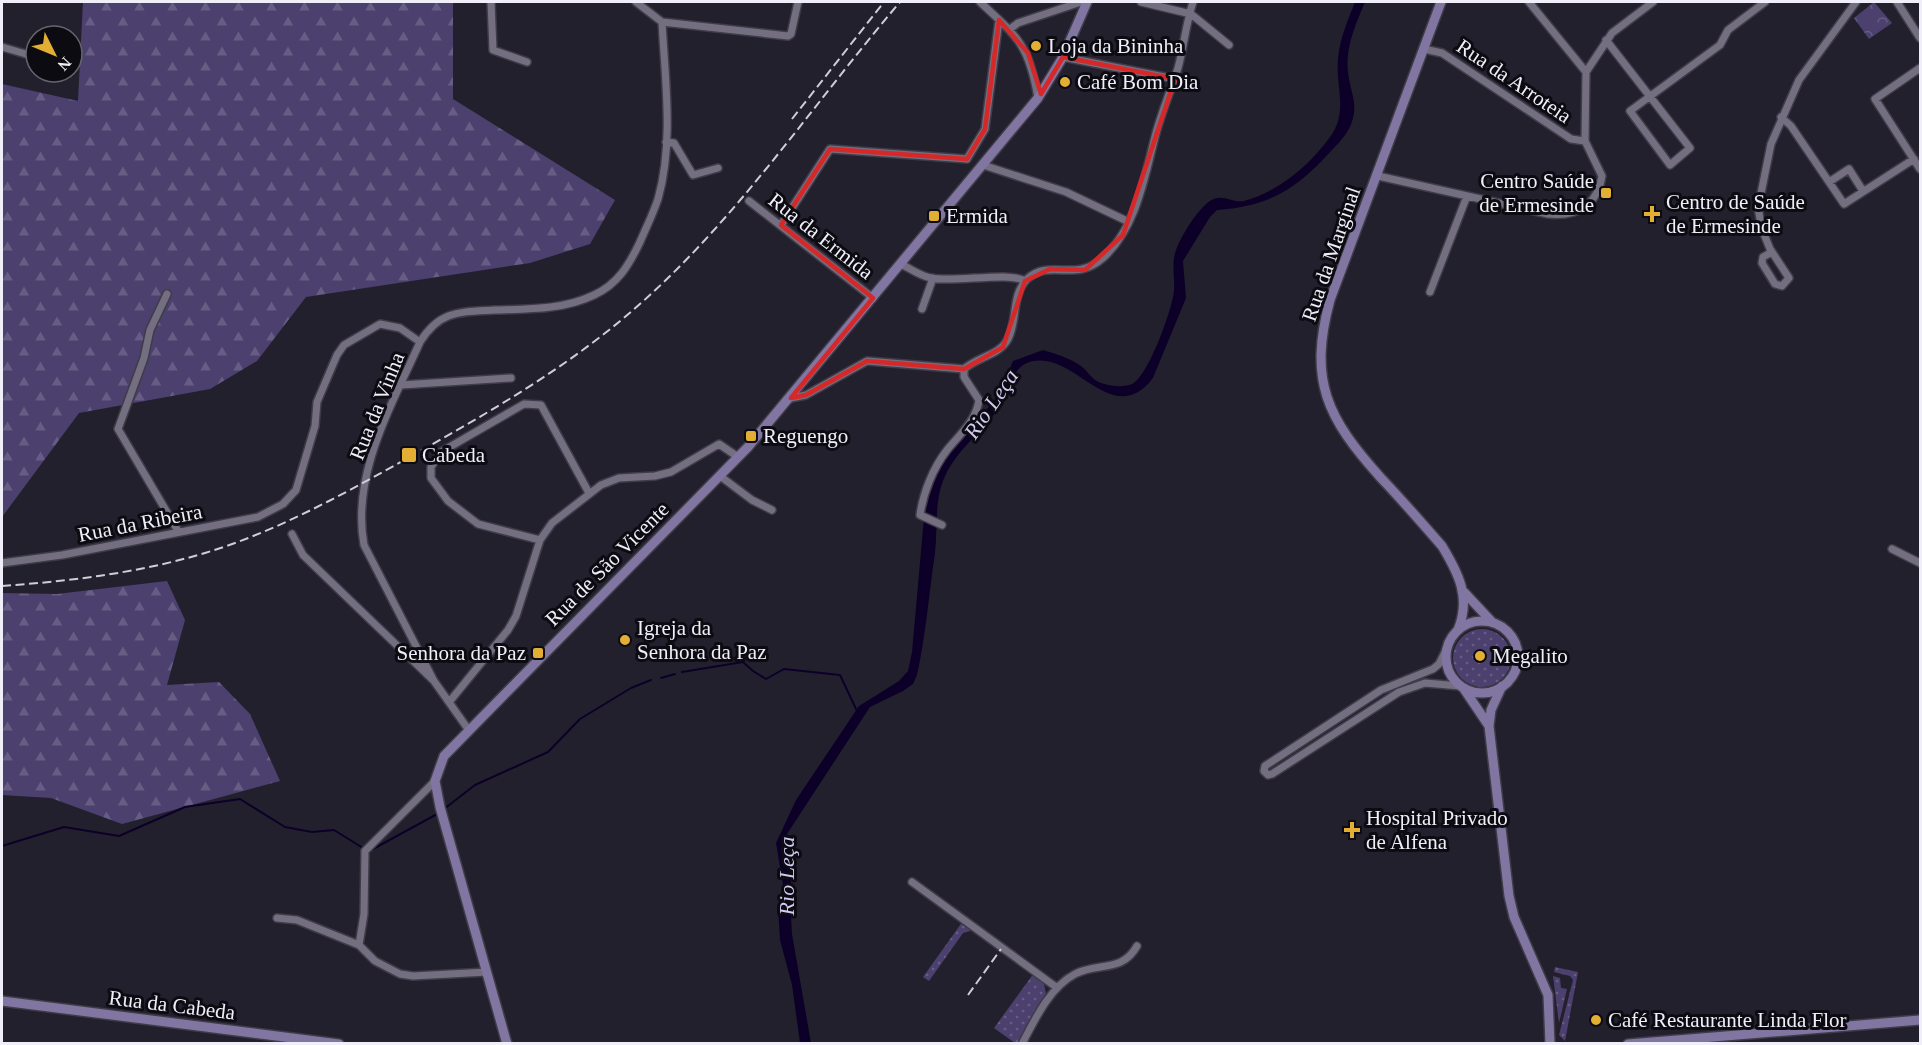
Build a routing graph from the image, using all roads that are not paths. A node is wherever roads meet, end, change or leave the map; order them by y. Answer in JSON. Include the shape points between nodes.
{"nodes":[{"id":1,"x":491,"y":2,"type":"edge"},
{"id":2,"x":636,"y":2,"type":"edge"},
{"id":3,"x":798,"y":2,"type":"edge"},
{"id":4,"x":980,"y":2,"type":"edge"},
{"id":5,"x":1081,"y":2,"type":"edge"},
{"id":6,"x":1087,"y":2,"type":"edge"},
{"id":7,"x":1141,"y":2,"type":"edge"},
{"id":8,"x":1193,"y":2,"type":"edge"},
{"id":9,"x":1441,"y":2,"type":"edge"},
{"id":10,"x":1529,"y":2,"type":"edge"},
{"id":11,"x":1638,"y":2,"type":"edge"},
{"id":12,"x":1653,"y":2,"type":"edge"},
{"id":13,"x":1765,"y":2,"type":"edge"},
{"id":14,"x":1856,"y":2,"type":"edge"},
{"id":15,"x":1897,"y":2,"type":"edge"},
{"id":16,"x":1644,"y":9,"type":"junction"},
{"id":17,"x":1190,"y":13,"type":"junction"},
{"id":18,"x":999,"y":20,"type":"junction"},
{"id":19,"x":662,"y":22,"type":"junction"},
{"id":20,"x":1920,"y":22,"type":"edge"},
{"id":21,"x":1913,"y":27,"type":"junction"},
{"id":22,"x":1010,"y":29,"type":"junction"},
{"id":23,"x":1920,"y":38,"type":"edge"},
{"id":24,"x":1606,"y":40,"type":"junction"},
{"id":25,"x":1229,"y":45,"type":"dead end"},
{"id":26,"x":2,"y":47,"type":"edge"},
{"id":27,"x":1424,"y":49,"type":"junction"},
{"id":28,"x":24,"y":53,"type":"edge"},
{"id":29,"x":1063,"y":57,"type":"junction"},
{"id":30,"x":527,"y":62,"type":"dead end"},
{"id":31,"x":1920,"y":68,"type":"edge"},
{"id":32,"x":1586,"y":72,"type":"junction"},
{"id":33,"x":1174,"y":79,"type":"junction"},
{"id":34,"x":1651,"y":95,"type":"junction"},
{"id":35,"x":1038,"y":98,"type":"junction"},
{"id":36,"x":1781,"y":117,"type":"junction"},
{"id":37,"x":1585,"y":141,"type":"junction"},
{"id":38,"x":666,"y":142,"type":"junction"},
{"id":39,"x":967,"y":159,"type":"junction"},
{"id":40,"x":1914,"y":159,"type":"junction"},
{"id":41,"x":981,"y":167,"type":"junction"},
{"id":42,"x":718,"y":168,"type":"dead end"},
{"id":43,"x":1920,"y":169,"type":"edge"},
{"id":44,"x":1378,"y":176,"type":"junction"},
{"id":45,"x":1829,"y":182,"type":"junction"},
{"id":46,"x":1863,"y":191,"type":"junction"},
{"id":47,"x":1467,"y":196,"type":"junction"},
{"id":48,"x":749,"y":201,"type":"dead end"},
{"id":49,"x":1129,"y":222,"type":"junction"},
{"id":50,"x":780,"y":225,"type":"junction"},
{"id":51,"x":1772,"y":252,"type":"junction"},
{"id":52,"x":901,"y":264,"type":"junction"},
{"id":53,"x":933,"y":278,"type":"junction"},
{"id":54,"x":1025,"y":281,"type":"junction"},
{"id":55,"x":1430,"y":292,"type":"dead end"},
{"id":56,"x":167,"y":294,"type":"dead end"},
{"id":57,"x":873,"y":298,"type":"junction"},
{"id":58,"x":922,"y":309,"type":"dead end"},
{"id":59,"x":420,"y":342,"type":"junction"},
{"id":60,"x":964,"y":369,"type":"junction"},
{"id":61,"x":511,"y":378,"type":"dead end"},
{"id":62,"x":401,"y":385,"type":"junction"},
{"id":63,"x":791,"y":398,"type":"junction"},
{"id":64,"x":738,"y":458,"type":"junction"},
{"id":65,"x":720,"y":476,"type":"junction"},
{"id":66,"x":589,"y":493,"type":"junction"},
{"id":67,"x":772,"y":510,"type":"dead end"},
{"id":68,"x":942,"y":525,"type":"dead end"},
{"id":69,"x":178,"y":531,"type":"junction"},
{"id":70,"x":292,"y":534,"type":"dead end"},
{"id":71,"x":540,"y":540,"type":"junction"},
{"id":72,"x":1892,"y":549,"type":"dead end"},
{"id":73,"x":2,"y":563,"type":"edge"},
{"id":74,"x":1920,"y":563,"type":"edge"},
{"id":75,"x":1464,"y":591,"type":"junction"},
{"id":76,"x":1493,"y":623,"type":"junction"},
{"id":77,"x":1458,"y":630,"type":"junction"},
{"id":78,"x":1447,"y":648,"type":"junction"},
{"id":79,"x":434,"y":681,"type":"junction"},
{"id":80,"x":1462,"y":687,"type":"junction"},
{"id":81,"x":1502,"y":687,"type":"junction"},
{"id":82,"x":450,"y":701,"type":"junction"},
{"id":83,"x":1346,"y":713,"type":"junction"},
{"id":84,"x":1489,"y":726,"type":"junction"},
{"id":85,"x":468,"y":729,"type":"junction"},
{"id":86,"x":1319,"y":744,"type":"junction"},
{"id":87,"x":435,"y":781,"type":"junction"},
{"id":88,"x":912,"y":882,"type":"dead end"},
{"id":89,"x":277,"y":918,"type":"dead end"},
{"id":90,"x":359,"y":945,"type":"junction"},
{"id":91,"x":1137,"y":946,"type":"dead end"},
{"id":92,"x":487,"y":972,"type":"junction"},
{"id":93,"x":1056,"y":987,"type":"junction"},
{"id":94,"x":2,"y":1001,"type":"edge"},
{"id":95,"x":1920,"y":1020,"type":"edge"},
{"id":96,"x":278,"y":1040,"type":"edge"},
{"id":97,"x":339,"y":1044,"type":"edge"},
{"id":98,"x":507,"y":1044,"type":"edge"},
{"id":99,"x":1022,"y":1044,"type":"edge"},
{"id":100,"x":1550,"y":1044,"type":"edge"},
{"id":101,"x":1628,"y":1044,"type":"edge"}],
"edges":[{"from":1,"to":30,"type":"street","via":[[493,50]]},
{"from":2,"to":19,"type":"street"},
{"from":3,"to":19,"type":"street","via":[[788,36]]},
{"from":4,"to":18,"type":"street"},
{"from":5,"to":22,"type":"street"},
{"from":6,"to":29,"type":"street","name":"Rua de São Vicente"},
{"from":7,"to":17,"type":"street"},
{"from":8,"to":17,"type":"street"},
{"from":9,"to":27,"type":"street","name":"Rua da Marginal"},
{"from":10,"to":32,"type":"street"},
{"from":11,"to":16,"type":"street"},
{"from":12,"to":16,"type":"street"},
{"from":13,"to":34,"type":"street","via":[[1728,30],[1720,45]]},
{"from":14,"to":36,"type":"street","via":[[1798,80]]},
{"from":15,"to":21,"type":"street"},
{"from":16,"to":24,"type":"street"},
{"from":17,"to":25,"type":"street"},
{"from":17,"to":33,"type":"street"},
{"from":18,"to":22,"type":"street"},
{"from":18,"to":39,"type":"street","via":[[985,129]]},
{"from":19,"to":38,"type":"street","name":"Rua da Vinha"},
{"from":20,"to":21,"type":"street"},
{"from":21,"to":23,"type":"street"},
{"from":22,"to":35,"type":"street","via":[[1028,53]]},
{"from":24,"to":32,"type":"street"},
{"from":24,"to":34,"type":"street"},
{"from":26,"to":28,"type":"street"},
{"from":27,"to":37,"type":"street","name":"Rua da Arroteia","via":[[1443,53],[1571,139]]},
{"from":27,"to":44,"type":"street","name":"Rua da Marginal"},
{"from":29,"to":33,"type":"street"},
{"from":29,"to":35,"type":"street","name":"Rua de São Vicente"},
{"from":31,"to":40,"type":"street","via":[[1875,99]]},
{"from":32,"to":37,"type":"street"},
{"from":33,"to":49,"type":"street"},
{"from":34,"to":34,"type":"street","via":[[1690,148],[1670,165],[1630,111]]},
{"from":35,"to":41,"type":"street","name":"Rua de São Vicente"},
{"from":36,"to":45,"type":"street"},
{"from":36,"to":51,"type":"street","via":[[1771,144],[1758,208]]},
{"from":37,"to":47,"type":"street","via":[[1602,176],[1592,202],[1578,212],[1561,215]]},
{"from":38,"to":42,"type":"street","via":[[674,143],[693,175]]},
{"from":38,"to":59,"type":"street","name":"Rua da Vinha","via":[[658,198],[626,271],[614,283],[595,295],[553,307],[446,316],[431,326]]},
{"from":39,"to":41,"type":"street"},
{"from":39,"to":50,"type":"street","via":[[830,149]]},
{"from":40,"to":43,"type":"street"},
{"from":40,"to":46,"type":"street"},
{"from":41,"to":49,"type":"street","via":[[1066,192]]},
{"from":41,"to":52,"type":"street","name":"Rua de São Vicente"},
{"from":44,"to":47,"type":"street"},
{"from":44,"to":75,"type":"street","name":"Rua da Marginal","via":[[1324,323],[1320,346],[1323,383],[1336,421],[1350,444],[1443,546]]},
{"from":45,"to":46,"type":"street","via":[[1844,204]]},
{"from":45,"to":46,"type":"street","via":[[1849,169]]},
{"from":47,"to":55,"type":"street"},
{"from":48,"to":50,"type":"street","name":"Rua da Ermida"},
{"from":49,"to":54,"type":"street","via":[[1116,244],[1094,266],[1074,271],[1050,269]]},
{"from":50,"to":57,"type":"street","name":"Rua da Ermida"},
{"from":51,"to":51,"type":"street","via":[[1763,257],[1762,263],[1775,284],[1782,286],[1790,278]]},
{"from":52,"to":53,"type":"street"},
{"from":52,"to":57,"type":"street","name":"Rua de São Vicente"},
{"from":53,"to":54,"type":"street","via":[[1013,277]]},
{"from":53,"to":58,"type":"street"},
{"from":54,"to":60,"type":"street","via":[[1003,347]]},
{"from":56,"to":69,"type":"street","via":[[150,330],[118,429]]},
{"from":57,"to":63,"type":"street","name":"Rua de São Vicente"},
{"from":59,"to":62,"type":"street","name":"Rua da Vinha"},
{"from":59,"to":69,"type":"street","name":"Rua da Ribeira","via":[[400,327],[380,324],[344,345],[317,402],[315,426],[296,490],[283,504],[258,517]]},
{"from":60,"to":63,"type":"street","via":[[867,361],[806,395]]},
{"from":60,"to":68,"type":"street","via":[[964,377],[979,400],[977,412],[938,464],[921,503],[920,515]]},
{"from":61,"to":62,"type":"street"},
{"from":62,"to":79,"type":"street","name":"Rua da Vinha","via":[[371,457],[360,525],[364,545]]},
{"from":63,"to":64,"type":"street","name":"Rua de São Vicente"},
{"from":64,"to":65,"type":"street","name":"Rua de São Vicente"},
{"from":64,"to":66,"type":"street","via":[[719,444],[671,472],[619,478]]},
{"from":65,"to":67,"type":"street"},
{"from":65,"to":85,"type":"street","name":"Rua de São Vicente"},
{"from":66,"to":71,"type":"street","via":[[552,524]]},
{"from":66,"to":71,"type":"street","via":[[537,403],[524,404],[441,452],[431,467],[431,478],[448,501],[478,524]]},
{"from":69,"to":73,"type":"street","name":"Rua da Ribeira"},
{"from":70,"to":79,"type":"street","via":[[303,555]]},
{"from":71,"to":82,"type":"street","via":[[516,616]]},
{"from":72,"to":74,"type":"street"},
{"from":75,"to":76,"type":"street","name":"Rua da Marginal"},
{"from":75,"to":77,"type":"street"},
{"from":76,"to":77,"type":"street","via":[[1475,621]]},
{"from":76,"to":81,"type":"street","via":[[1509,634],[1517,652],[1515,671]]},
{"from":77,"to":78,"type":"street"},
{"from":78,"to":80,"type":"street","via":[[1448,669]]},
{"from":78,"to":83,"type":"street","via":[[1433,669],[1389,686]]},
{"from":79,"to":82,"type":"street"},
{"from":80,"to":81,"type":"street","via":[[1487,693]]},
{"from":80,"to":84,"type":"street"},
{"from":80,"to":86,"type":"street","via":[[1425,684],[1399,692]]},
{"from":81,"to":84,"type":"street","via":[[1491,710]]},
{"from":82,"to":85,"type":"street"},
{"from":83,"to":86,"type":"street","via":[[1320,735]]},
{"from":83,"to":86,"type":"street","via":[[1265,766],[1264,771],[1272,774]]},
{"from":84,"to":100,"type":"street","via":[[1509,896],[1514,917],[1548,995]]},
{"from":85,"to":87,"type":"street","name":"Rua de São Vicente","via":[[444,756]]},
{"from":87,"to":90,"type":"street","via":[[365,851],[364,914]]},
{"from":87,"to":92,"type":"street"},
{"from":88,"to":93,"type":"street"},
{"from":89,"to":90,"type":"street","via":[[297,920]]},
{"from":90,"to":92,"type":"street","via":[[375,961],[400,974]]},
{"from":91,"to":93,"type":"street","via":[[1124,962],[1077,972]]},
{"from":92,"to":98,"type":"street"},
{"from":93,"to":99,"type":"street"},
{"from":94,"to":96,"type":"street","name":"Rua da Cabeda"},
{"from":95,"to":101,"type":"street"},
{"from":96,"to":97,"type":"street","name":"Rua da Cabeda"}]}
